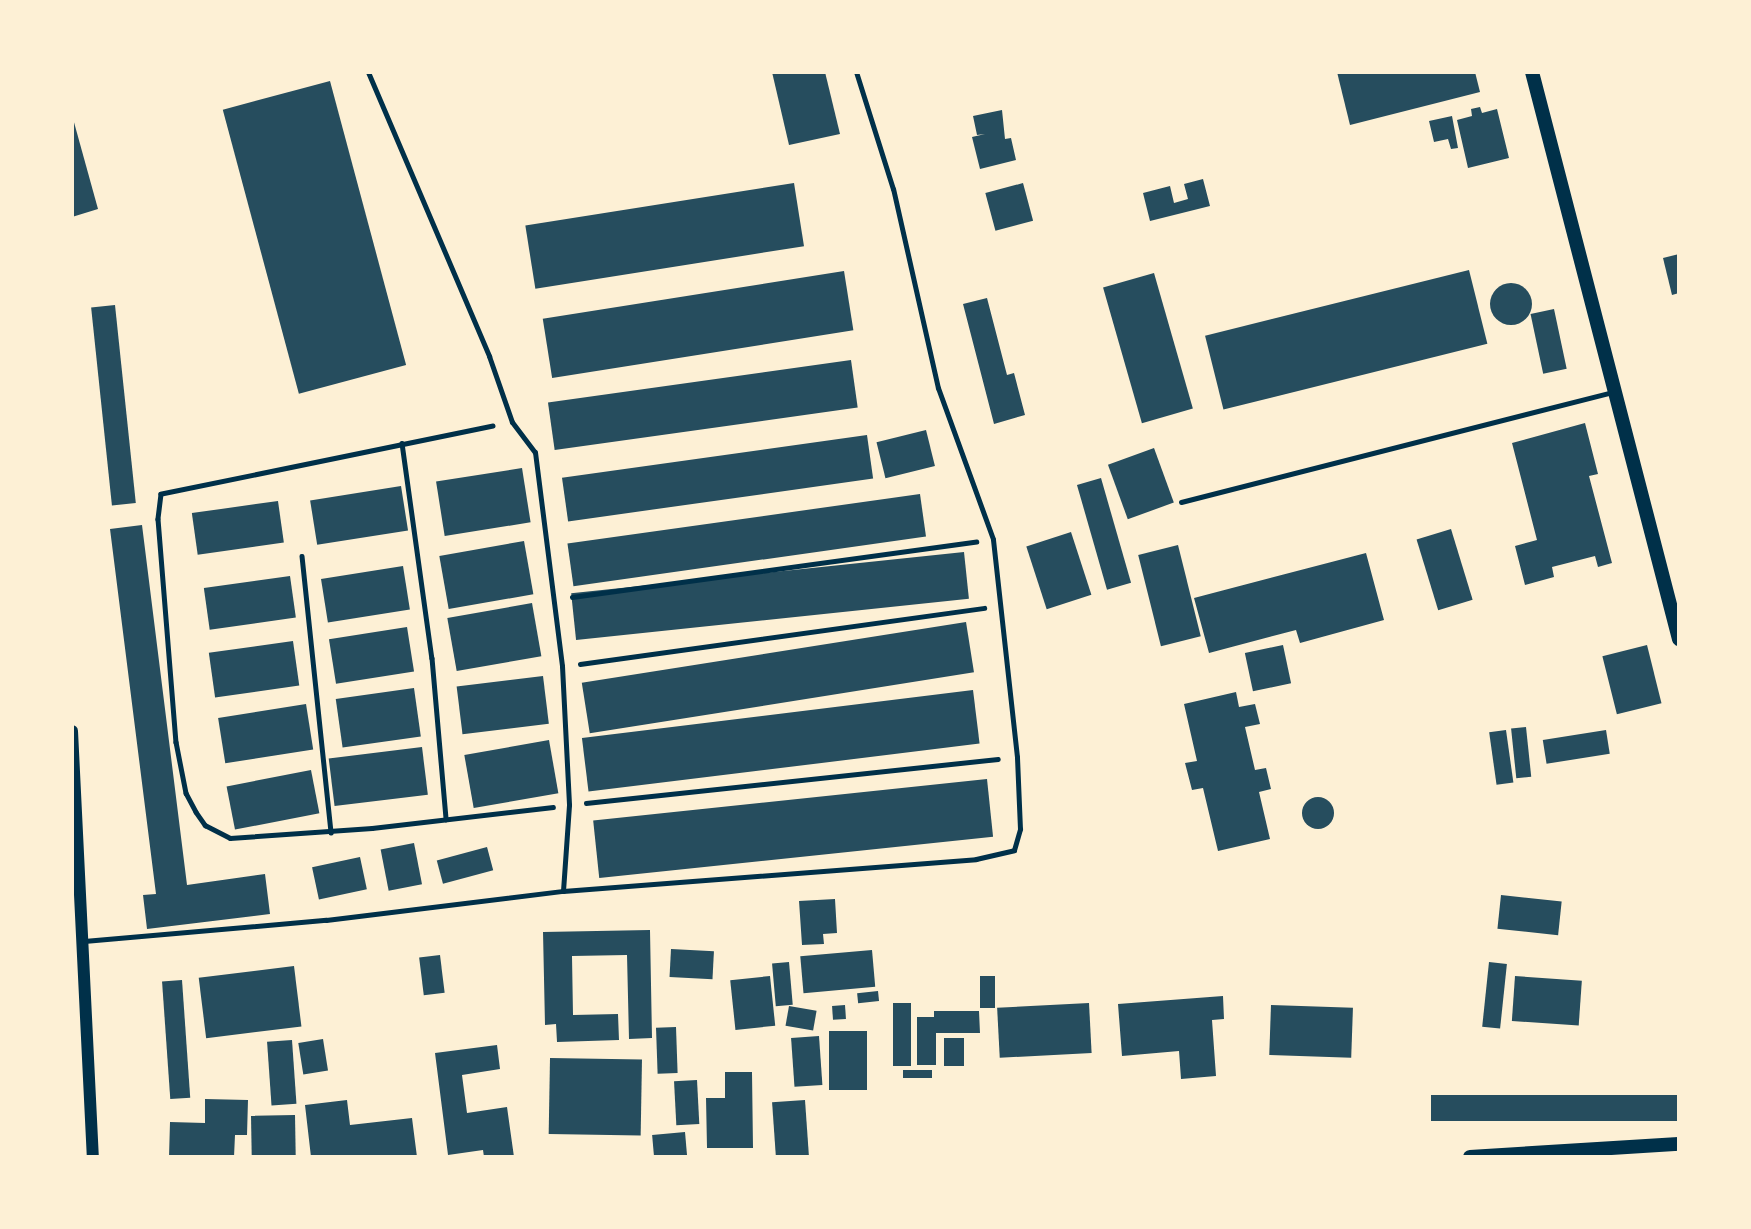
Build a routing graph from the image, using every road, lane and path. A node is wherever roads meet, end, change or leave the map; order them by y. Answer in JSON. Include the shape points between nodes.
{"nodes":[{"id":1,"x":368,"y":72,"type":"edge"},
{"id":2,"x":856,"y":72,"type":"edge"},
{"id":3,"x":1532,"y":72,"type":"edge"},
{"id":4,"x":1615,"y":391,"type":"junction"},
{"id":5,"x":512,"y":422,"type":"junction"},
{"id":6,"x":402,"y":443,"type":"junction"},
{"id":7,"x":1181,"y":502,"type":"dead end"},
{"id":8,"x":993,"y":539,"type":"junction"},
{"id":9,"x":302,"y":556,"type":"dead end"},
{"id":10,"x":554,"y":600,"type":"junction"},
{"id":11,"x":1000,"y":606,"type":"junction"},
{"id":12,"x":1679,"y":639,"type":"edge"},
{"id":13,"x":562,"y":666,"type":"junction"},
{"id":14,"x":72,"y":731,"type":"edge"},
{"id":15,"x":1017,"y":757,"type":"junction"},
{"id":16,"x":569,"y":805,"type":"junction"},
{"id":17,"x":446,"y":819,"type":"junction"},
{"id":18,"x":331,"y":832,"type":"junction"},
{"id":19,"x":563,"y":891,"type":"junction"},
{"id":20,"x":84,"y":941,"type":"junction"},
{"id":21,"x":1679,"y":1144,"type":"edge"},
{"id":22,"x":93,"y":1157,"type":"edge"},
{"id":23,"x":1470,"y":1157,"type":"edge"}],
"edges":[{"from":1,"to":5,"type":"lane","via":[[489,356]]},
{"from":2,"to":8,"type":"lane","via":[[893,189],[938,388]]},
{"from":3,"to":4,"type":"main road"},
{"from":4,"to":7,"type":"lane"},
{"from":4,"to":12,"type":"main road"},
{"from":5,"to":6,"type":"path"},
{"from":5,"to":10,"type":"lane","via":[[535,452]]},
{"from":6,"to":17,"type":"path","via":[[432,658]]},
{"from":6,"to":18,"type":"path","via":[[175,488],[161,494],[158,505],[176,742],[186,793],[196,812],[205,825],[230,838]]},
{"from":8,"to":10,"type":"path"},
{"from":8,"to":11,"type":"lane"},
{"from":9,"to":18,"type":"path"},
{"from":10,"to":13,"type":"lane"},
{"from":11,"to":13,"type":"path"},
{"from":11,"to":15,"type":"lane"},
{"from":13,"to":16,"type":"lane"},
{"from":14,"to":20,"type":"street"},
{"from":15,"to":16,"type":"path"},
{"from":15,"to":19,"type":"lane","via":[[1020,828],[1014,850],[963,860]]},
{"from":16,"to":17,"type":"path"},
{"from":16,"to":19,"type":"lane"},
{"from":17,"to":18,"type":"path"},
{"from":19,"to":20,"type":"lane","via":[[326,920]]},
{"from":20,"to":22,"type":"street"},
{"from":21,"to":23,"type":"main road"}]}
